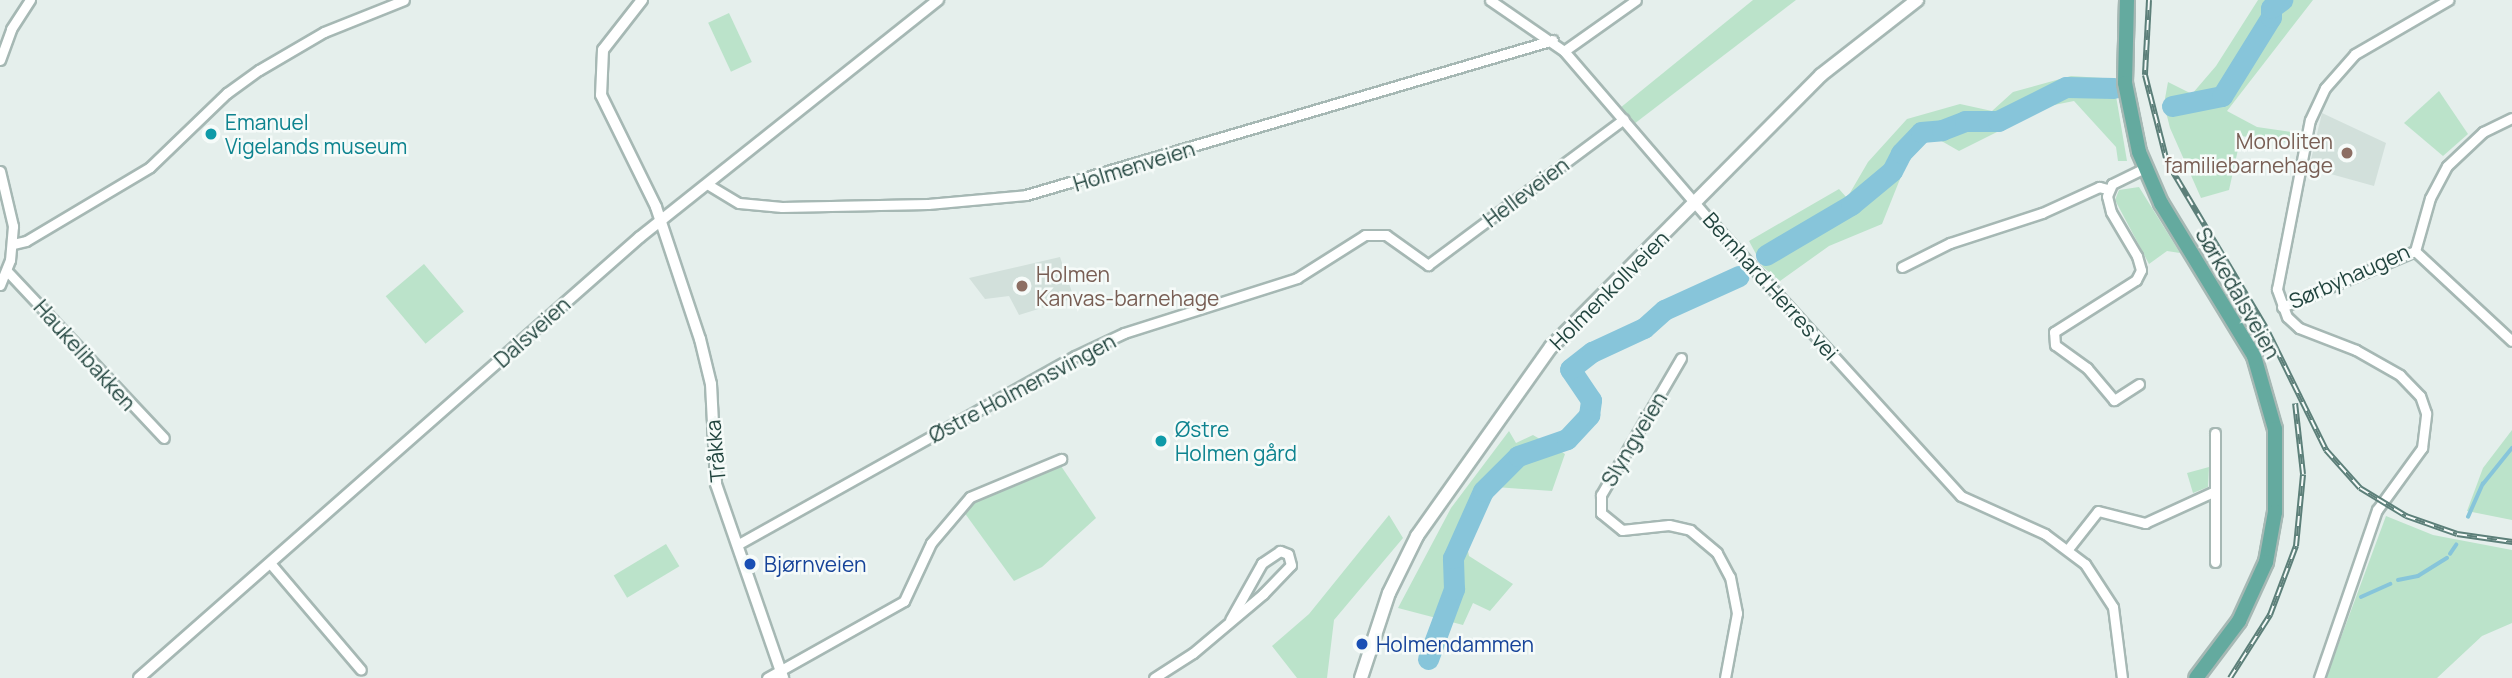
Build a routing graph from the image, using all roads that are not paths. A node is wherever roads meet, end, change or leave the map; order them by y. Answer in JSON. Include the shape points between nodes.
{"nodes":[{"id":1,"x":30,"y":0,"type":"edge"},
{"id":2,"x":404,"y":0,"type":"edge"},
{"id":3,"x":642,"y":0,"type":"edge"},
{"id":4,"x":938,"y":0,"type":"edge"},
{"id":5,"x":1490,"y":0,"type":"edge"},
{"id":6,"x":1636,"y":0,"type":"edge"},
{"id":7,"x":1917,"y":0,"type":"edge"},
{"id":8,"x":2127,"y":0,"type":"edge"},
{"id":9,"x":2448,"y":0,"type":"edge"},
{"id":10,"x":1553,"y":40,"type":"junction"},
{"id":11,"x":1564,"y":51,"type":"junction"},
{"id":12,"x":0,"y":60,"type":"edge"},
{"id":13,"x":2512,"y":118,"type":"edge"},
{"id":14,"x":1624,"y":119,"type":"junction"},
{"id":15,"x":2145,"y":168,"type":"junction"},
{"id":16,"x":0,"y":171,"type":"edge"},
{"id":17,"x":707,"y":184,"type":"junction"},
{"id":18,"x":2108,"y":189,"type":"junction"},
{"id":19,"x":1695,"y":204,"type":"junction"},
{"id":20,"x":660,"y":220,"type":"junction"},
{"id":21,"x":13,"y":244,"type":"junction"},
{"id":22,"x":2416,"y":251,"type":"junction"},
{"id":23,"x":1428,"y":265,"type":"joint"},
{"id":24,"x":1902,"y":267,"type":"dead end"},
{"id":25,"x":7,"y":271,"type":"junction"},
{"id":26,"x":0,"y":285,"type":"edge"},
{"id":27,"x":2282,"y":307,"type":"junction"},
{"id":28,"x":2512,"y":341,"type":"edge"},
{"id":29,"x":1681,"y":358,"type":"dead end"},
{"id":30,"x":2139,"y":384,"type":"dead end"},
{"id":31,"x":2215,"y":433,"type":"dead end"},
{"id":32,"x":164,"y":438,"type":"dead end"},
{"id":33,"x":1061,"y":459,"type":"dead end"},
{"id":34,"x":2213,"y":492,"type":"junction"},
{"id":35,"x":737,"y":545,"type":"junction"},
{"id":36,"x":2068,"y":549,"type":"junction"},
{"id":37,"x":2215,"y":562,"type":"dead end"},
{"id":38,"x":270,"y":563,"type":"junction"},
{"id":39,"x":1230,"y":620,"type":"junction"},
{"id":40,"x":361,"y":670,"type":"dead end"},
{"id":41,"x":781,"y":674,"type":"edge"},
{"id":42,"x":138,"y":678,"type":"edge"},
{"id":43,"x":767,"y":678,"type":"edge"},
{"id":44,"x":1154,"y":678,"type":"edge"},
{"id":45,"x":1361,"y":678,"type":"edge"},
{"id":46,"x":1725,"y":678,"type":"edge"},
{"id":47,"x":2122,"y":678,"type":"edge"},
{"id":48,"x":2196,"y":678,"type":"edge"},
{"id":49,"x":2319,"y":678,"type":"edge"}],
"edges":[{"from":1,"to":12,"type":"street","via":[[11,29]]},
{"from":2,"to":21,"type":"street","via":[[324,32],[259,70],[227,93],[150,167],[26,241]]},
{"from":3,"to":20,"type":"street","via":[[606,44],[598,78],[607,113],[636,161]]},
{"from":4,"to":17,"type":"street","name":"Dalsveien"},
{"from":5,"to":10,"type":"street","name":"Bernhard Herres vei"},
{"from":6,"to":11,"type":"street"},
{"from":7,"to":19,"type":"main road","name":"Holmenkollveien","via":[[1821,75]]},
{"from":8,"to":15,"type":"main road","name":"Sørkedalsveien","via":[[2125,83]]},
{"from":9,"to":27,"type":"street","via":[[2355,54],[2325,88],[2311,120],[2277,289]]},
{"from":10,"to":11,"type":"street","name":"Bernhard Herres vei"},
{"from":10,"to":17,"type":"street","name":"Holmenveien","via":[[1026,195],[928,204],[782,207],[738,203]]},
{"from":11,"to":14,"type":"street","name":"Bernhard Herres vei"},
{"from":13,"to":22,"type":"street","name":"Sørbyhaugen","via":[[2483,132],[2446,166],[2430,198]]},
{"from":14,"to":19,"type":"street","name":"Bernhard Herres vei"},
{"from":14,"to":23,"type":"street","name":"Helleveien"},
{"from":15,"to":18,"type":"street"},
{"from":15,"to":48,"type":"main road","name":"Sørkedalsveien","via":[[2161,203],[2254,356],[2266,385],[2275,429],[2275,512],[2266,562],[2239,621]]},
{"from":16,"to":21,"type":"street","via":[[13,214]]},
{"from":17,"to":20,"type":"street","name":"Dalsveien"},
{"from":18,"to":24,"type":"street","via":[[2099,187],[2042,213],[1950,243]]},
{"from":18,"to":30,"type":"street","via":[[2111,212],[2141,270],[2136,280],[2064,323],[2054,332],[2055,345],[2064,356],[2087,368],[2114,401]]},
{"from":19,"to":36,"type":"street","name":"Bernhard Herres vei","via":[[1961,496]]},
{"from":19,"to":45,"type":"main road","name":"Holmenkollveien","via":[[1563,332],[1443,495],[1389,593]]},
{"from":20,"to":35,"type":"street","name":"Tråkka","via":[[708,369],[713,469]]},
{"from":20,"to":38,"type":"street","name":"Dalsveien"},
{"from":21,"to":25,"type":"street"},
{"from":22,"to":27,"type":"street","name":"Sørbyhaugen"},
{"from":22,"to":28,"type":"street"},
{"from":23,"to":35,"type":"street","name":"Østre Holmensvingen","via":[[1386,235],[1371,233],[1297,278],[1124,333]]},
{"from":25,"to":26,"type":"street"},
{"from":25,"to":32,"type":"street","name":"Haukelibakken"},
{"from":27,"to":49,"type":"street","via":[[2299,328],[2356,349],[2400,375],[2420,396],[2426,413],[2422,448],[2377,510]]},
{"from":29,"to":46,"type":"street","name":"Slyngveien","via":[[1601,495],[1601,513],[1622,530],[1669,525],[1690,530],[1717,553],[1730,577],[1737,613]]},
{"from":31,"to":34,"type":"street"},
{"from":33,"to":41,"type":"street","via":[[970,497],[931,542],[904,601]]},
{"from":34,"to":36,"type":"street","via":[[2145,523],[2098,511]]},
{"from":34,"to":37,"type":"street"},
{"from":35,"to":41,"type":"street","name":"Tråkka"},
{"from":36,"to":47,"type":"street","name":"Bernhard Herres vei","via":[[2092,572],[2113,607]]},
{"from":38,"to":40,"type":"street"},
{"from":38,"to":42,"type":"street","name":"Dalsveien"},
{"from":39,"to":39,"type":"street","via":[[1284,575],[1291,565],[1288,554],[1280,551],[1262,563]]},
{"from":39,"to":44,"type":"street","via":[[1193,653]]},
{"from":41,"to":43,"type":"street"}]}
